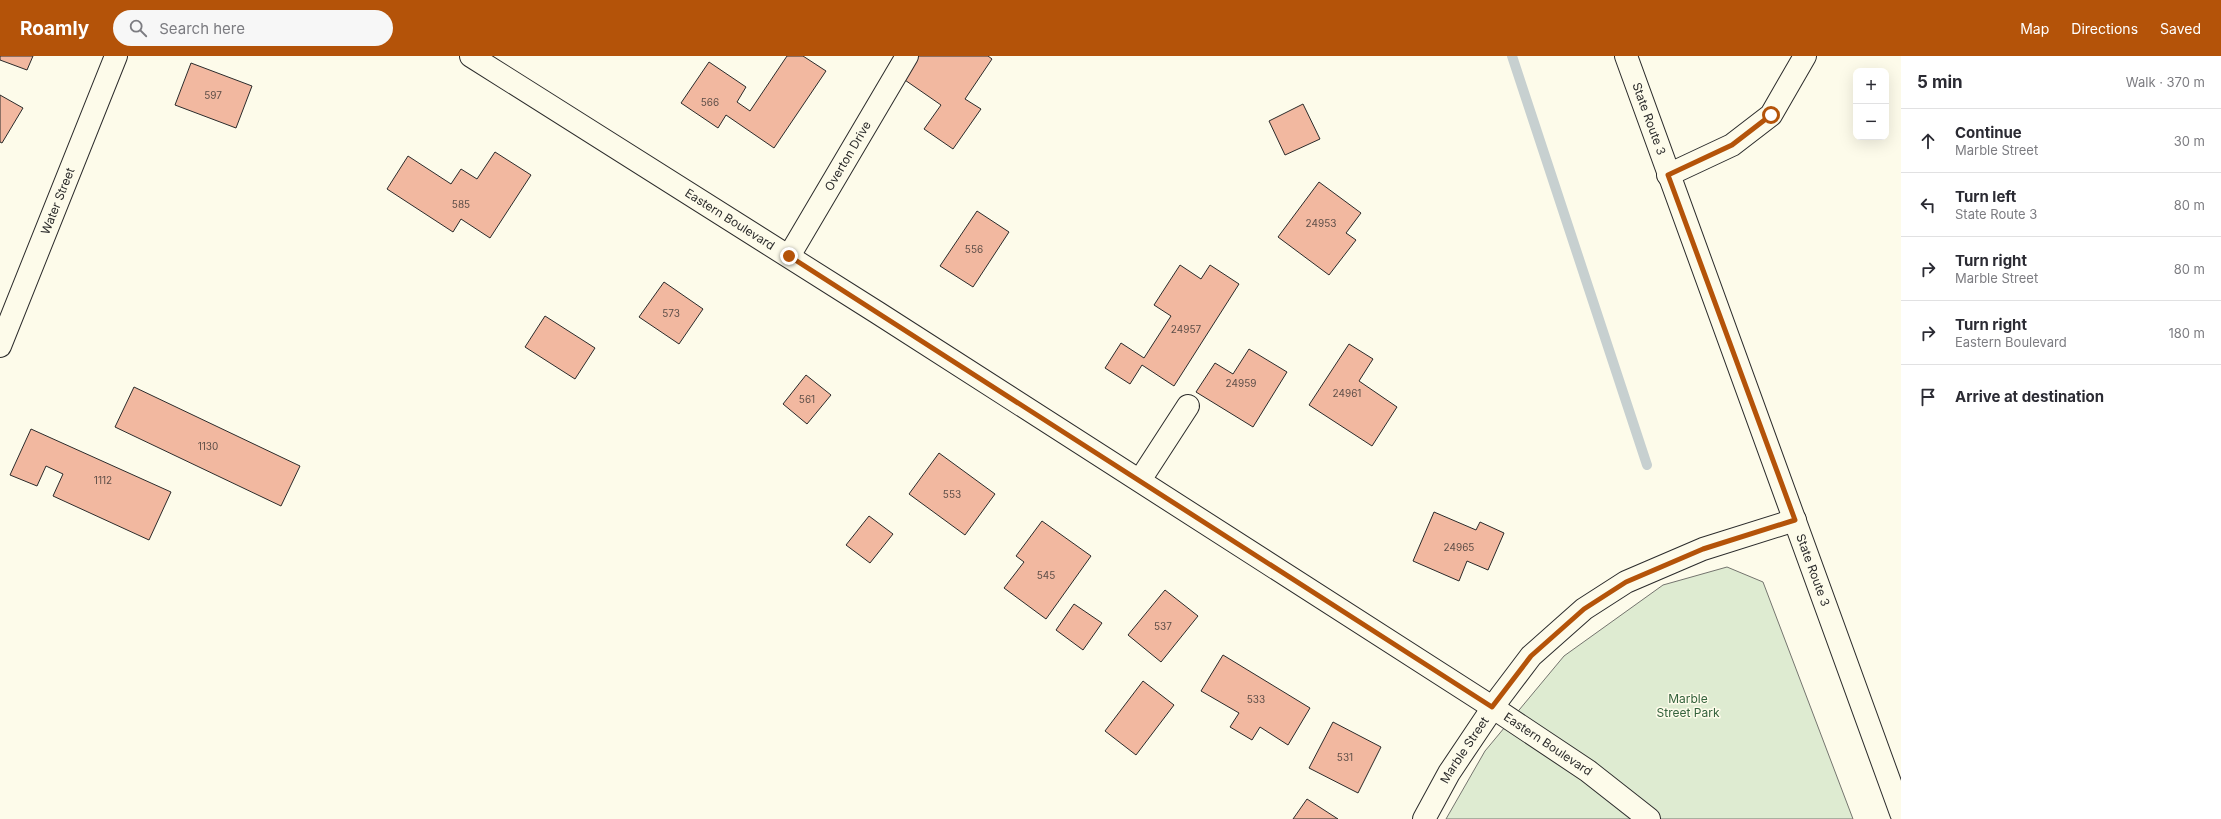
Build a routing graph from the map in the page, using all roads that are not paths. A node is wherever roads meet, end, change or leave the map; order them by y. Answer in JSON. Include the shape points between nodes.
{"nodes":[{"id":1,"x":116,"y":56,"type":"edge"},
{"id":2,"x":471,"y":56,"type":"edge"},
{"id":3,"x":907,"y":56,"type":"edge"},
{"id":4,"x":1626,"y":56,"type":"edge"},
{"id":5,"x":1805,"y":56,"type":"edge"},
{"id":6,"x":1668,"y":175,"type":"junction"},
{"id":7,"x":789,"y":256,"type":"junction"},
{"id":8,"x":0,"y":346,"type":"edge"},
{"id":9,"x":1188,"y":406,"type":"dead end"},
{"id":10,"x":1140,"y":480,"type":"junction"},
{"id":11,"x":1795,"y":520,"type":"junction"},
{"id":12,"x":1492,"y":707,"type":"junction"},
{"id":13,"x":1901,"y":813,"type":"edge"},
{"id":14,"x":1424,"y":819,"type":"edge"},
{"id":15,"x":1649,"y":819,"type":"edge"}],
"edges":[{"from":1,"to":8,"type":"street","name":"Water Street"},
{"from":2,"to":7,"type":"street","name":"Eastern Boulevard"},
{"from":3,"to":7,"type":"street","name":"Overton Drive"},
{"from":4,"to":6,"type":"street","name":"State Route 3"},
{"from":5,"to":6,"type":"street","via":[[1771,115],[1732,145]]},
{"from":6,"to":11,"type":"street","name":"State Route 3"},
{"from":7,"to":10,"type":"street","name":"Eastern Boulevard"},
{"from":9,"to":10,"type":"street"},
{"from":10,"to":12,"type":"street","name":"Eastern Boulevard"},
{"from":11,"to":12,"type":"street","name":"Marble Street","via":[[1703,549],[1626,582],[1584,609],[1531,656]]},
{"from":11,"to":13,"type":"street","name":"State Route 3"},
{"from":12,"to":14,"type":"street","name":"Marble Street","via":[[1448,773]]},
{"from":12,"to":15,"type":"street","name":"Eastern Boulevard","via":[[1588,771]]}]}
